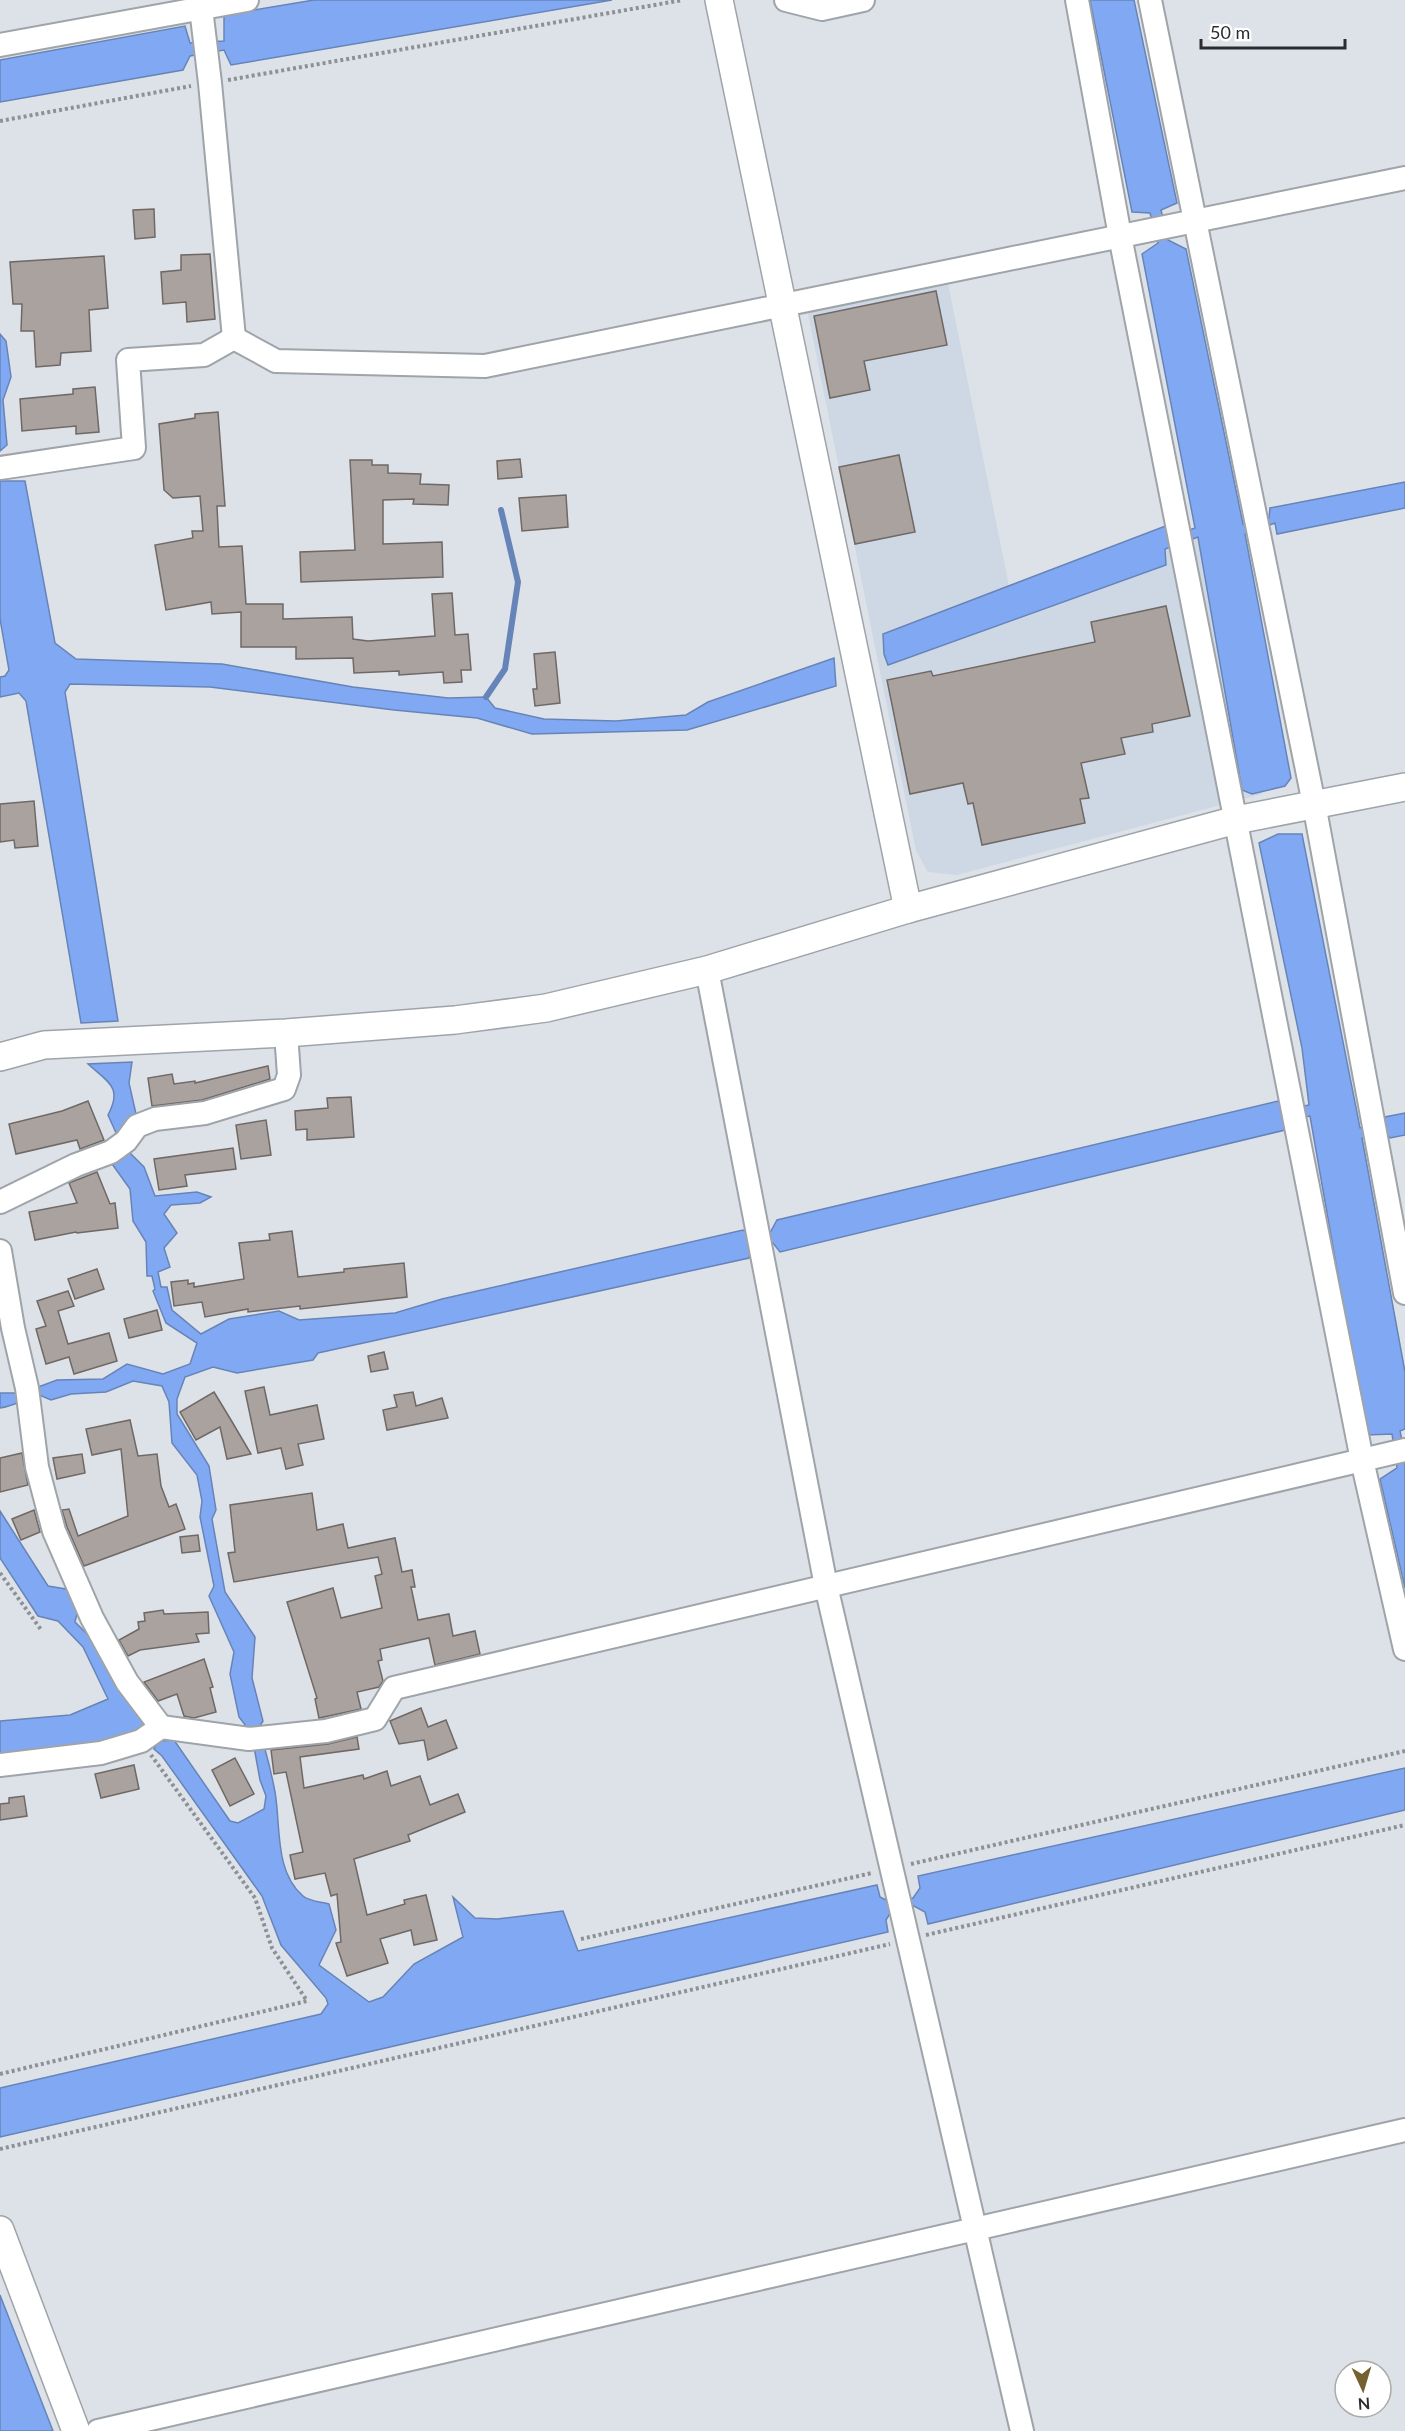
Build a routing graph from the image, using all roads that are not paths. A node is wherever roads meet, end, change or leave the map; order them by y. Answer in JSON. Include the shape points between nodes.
{"nodes":[{"id":1,"x":247,"y":0,"type":"edge"},
{"id":2,"x":719,"y":0,"type":"edge"},
{"id":3,"x":786,"y":0,"type":"edge"},
{"id":4,"x":863,"y":0,"type":"edge"},
{"id":5,"x":1077,"y":0,"type":"edge"},
{"id":6,"x":1150,"y":0,"type":"edge"},
{"id":7,"x":201,"y":4,"type":"edge"},
{"id":8,"x":0,"y":45,"type":"edge"},
{"id":9,"x":1405,"y":178,"type":"edge"},
{"id":10,"x":1194,"y":221,"type":"junction"},
{"id":11,"x":1120,"y":236,"type":"junction"},
{"id":12,"x":781,"y":306,"type":"junction"},
{"id":13,"x":234,"y":338,"type":"junction"},
{"id":14,"x":1,"y":468,"type":"edge"},
{"id":15,"x":1405,"y":787,"type":"edge"},
{"id":16,"x":1314,"y":804,"type":"junction"},
{"id":17,"x":1236,"y":820,"type":"junction"},
{"id":18,"x":908,"y":909,"type":"junction"},
{"id":19,"x":707,"y":970,"type":"junction"},
{"id":20,"x":286,"y":1033,"type":"junction"},
{"id":21,"x":0,"y":1057,"type":"edge"},
{"id":22,"x":0,"y":1202,"type":"edge"},
{"id":23,"x":0,"y":1251,"type":"edge"},
{"id":24,"x":1405,"y":1293,"type":"edge"},
{"id":25,"x":1405,"y":1450,"type":"edge"},
{"id":26,"x":1372,"y":1458,"type":"junction"},
{"id":27,"x":826,"y":1586,"type":"junction"},
{"id":28,"x":1405,"y":1649,"type":"edge"},
{"id":29,"x":151,"y":1734,"type":"junction"},
{"id":30,"x":0,"y":1765,"type":"edge"},
{"id":31,"x":1405,"y":2130,"type":"edge"},
{"id":32,"x":974,"y":2228,"type":"junction"},
{"id":33,"x":0,"y":2230,"type":"edge"},
{"id":34,"x":76,"y":2431,"type":"edge"},
{"id":35,"x":98,"y":2431,"type":"edge"},
{"id":36,"x":1023,"y":2431,"type":"edge"}],
"edges":[{"from":1,"to":7,"type":"street"},
{"from":2,"to":12,"type":"street"},
{"from":3,"to":4,"type":"street","via":[[822,9]]},
{"from":5,"to":11,"type":"street"},
{"from":6,"to":10,"type":"street"},
{"from":7,"to":8,"type":"street"},
{"from":7,"to":13,"type":"street"},
{"from":9,"to":10,"type":"street"},
{"from":10,"to":11,"type":"street"},
{"from":10,"to":16,"type":"street"},
{"from":11,"to":12,"type":"street"},
{"from":11,"to":17,"type":"street"},
{"from":12,"to":13,"type":"street","via":[[485,366],[276,361]]},
{"from":12,"to":18,"type":"street"},
{"from":13,"to":14,"type":"street","via":[[204,354],[128,360],[135,448]]},
{"from":15,"to":16,"type":"street"},
{"from":16,"to":17,"type":"street"},
{"from":16,"to":24,"type":"street"},
{"from":17,"to":18,"type":"street"},
{"from":17,"to":26,"type":"street","via":[[1293,1113]]},
{"from":18,"to":19,"type":"street"},
{"from":19,"to":20,"type":"street","via":[[546,1008],[455,1020]]},
{"from":19,"to":27,"type":"street"},
{"from":20,"to":21,"type":"street","via":[[44,1046]]},
{"from":20,"to":22,"type":"street","via":[[289,1075],[284,1089],[205,1113],[155,1119],[137,1126],[121,1145]]},
{"from":23,"to":29,"type":"street","via":[[28,1395],[37,1467],[54,1532]]},
{"from":25,"to":26,"type":"street"},
{"from":26,"to":27,"type":"street"},
{"from":26,"to":28,"type":"street"},
{"from":27,"to":29,"type":"street","via":[[394,1688],[375,1719],[326,1731],[256,1738]]},
{"from":27,"to":32,"type":"street"},
{"from":29,"to":30,"type":"street","via":[[101,1753]]},
{"from":31,"to":32,"type":"street"},
{"from":32,"to":35,"type":"street"},
{"from":32,"to":36,"type":"street"},
{"from":33,"to":34,"type":"street"}]}
